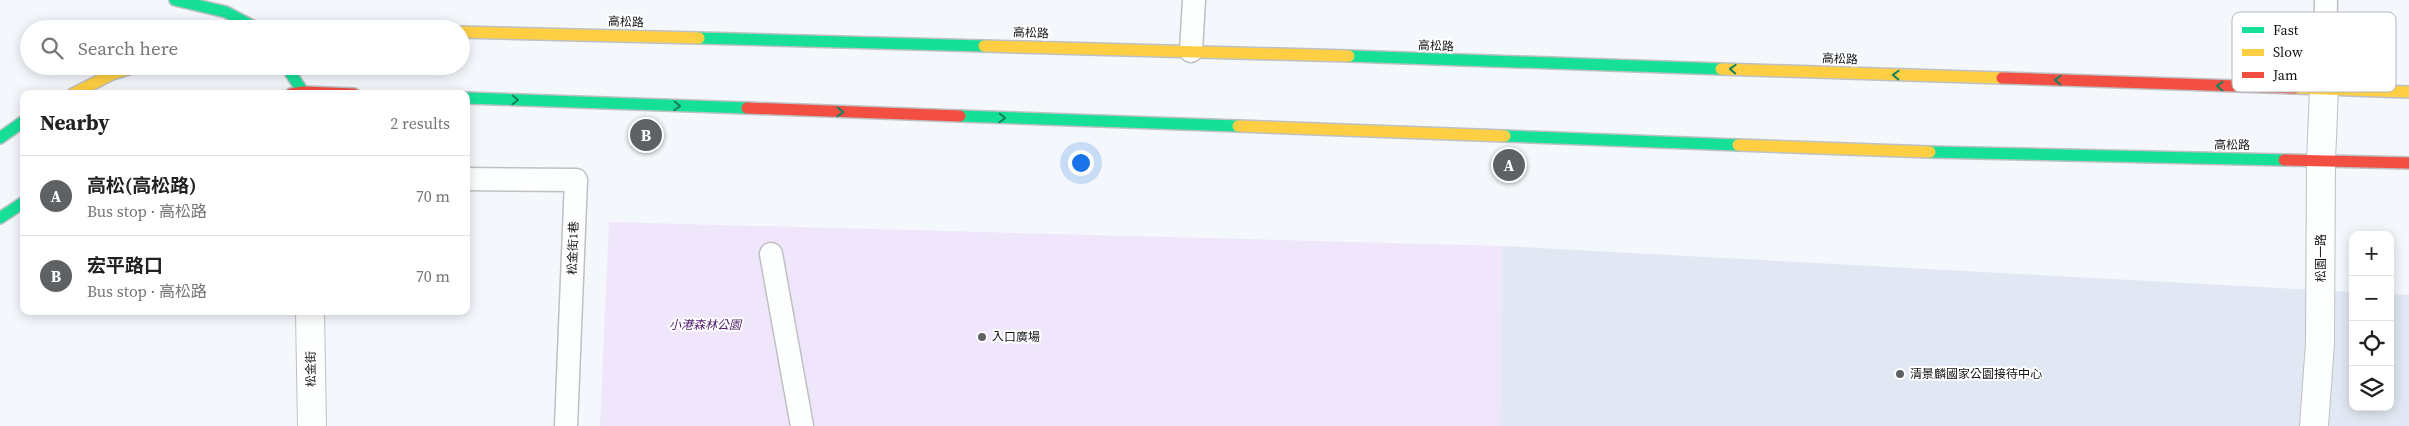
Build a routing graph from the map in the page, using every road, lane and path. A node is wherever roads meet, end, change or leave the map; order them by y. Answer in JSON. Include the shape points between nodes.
{"nodes":[{"id":1,"x":175,"y":0,"type":"edge"},
{"id":2,"x":1194,"y":0,"type":"edge"},
{"id":3,"x":241,"y":20,"type":"edge"},
{"id":4,"x":470,"y":32,"type":"edge"},
{"id":5,"x":1191,"y":51,"type":"junction"},
{"id":6,"x":110,"y":75,"type":"edge"},
{"id":7,"x":290,"y":75,"type":"edge"},
{"id":8,"x":2232,"y":86,"type":"edge"},
{"id":9,"x":81,"y":90,"type":"edge"},
{"id":10,"x":298,"y":90,"type":"edge"},
{"id":11,"x":2324,"y":92,"type":"edge"},
{"id":12,"x":2396,"y":92,"type":"edge"},
{"id":13,"x":2409,"y":92,"type":"edge"},
{"id":14,"x":470,"y":98,"type":"edge"},
{"id":15,"x":20,"y":124,"type":"edge"},
{"id":16,"x":0,"y":138,"type":"edge"},
{"id":17,"x":2321,"y":161,"type":"junction"},
{"id":18,"x":2409,"y":163,"type":"edge"},
{"id":19,"x":470,"y":179,"type":"edge"},
{"id":20,"x":20,"y":205,"type":"edge"},
{"id":21,"x":0,"y":218,"type":"edge"},
{"id":22,"x":771,"y":254,"type":"dead end"},
{"id":23,"x":310,"y":315,"type":"edge"},
{"id":24,"x":312,"y":426,"type":"edge"},
{"id":25,"x":566,"y":426,"type":"edge"},
{"id":26,"x":802,"y":426,"type":"edge"},
{"id":27,"x":2314,"y":426,"type":"edge"}],
"edges":[{"from":1,"to":3,"type":"street","via":[[226,12]]},
{"from":2,"to":5,"type":"lane"},
{"from":4,"to":5,"type":"street","name":"高松路"},
{"from":8,"to":5,"type":"street","name":"高松路","one_way":true},
{"from":6,"to":9,"type":"street"},
{"from":7,"to":10,"type":"street"},
{"from":11,"to":17,"type":"street","name":"松園一路"},
{"from":12,"to":13,"type":"street","name":"高松路"},
{"from":14,"to":17,"type":"street","name":"高松路","one_way":true,"via":[[1908,152]]},
{"from":15,"to":16,"type":"street"},
{"from":17,"to":18,"type":"street","name":"高松路"},
{"from":17,"to":27,"type":"street","name":"松園一路","via":[[2320,343]]},
{"from":19,"to":25,"type":"lane","name":"松金街1巷","via":[[576,180]]},
{"from":20,"to":21,"type":"street"},
{"from":22,"to":26,"type":"lane"},
{"from":23,"to":24,"type":"street","name":"松金街"}]}
